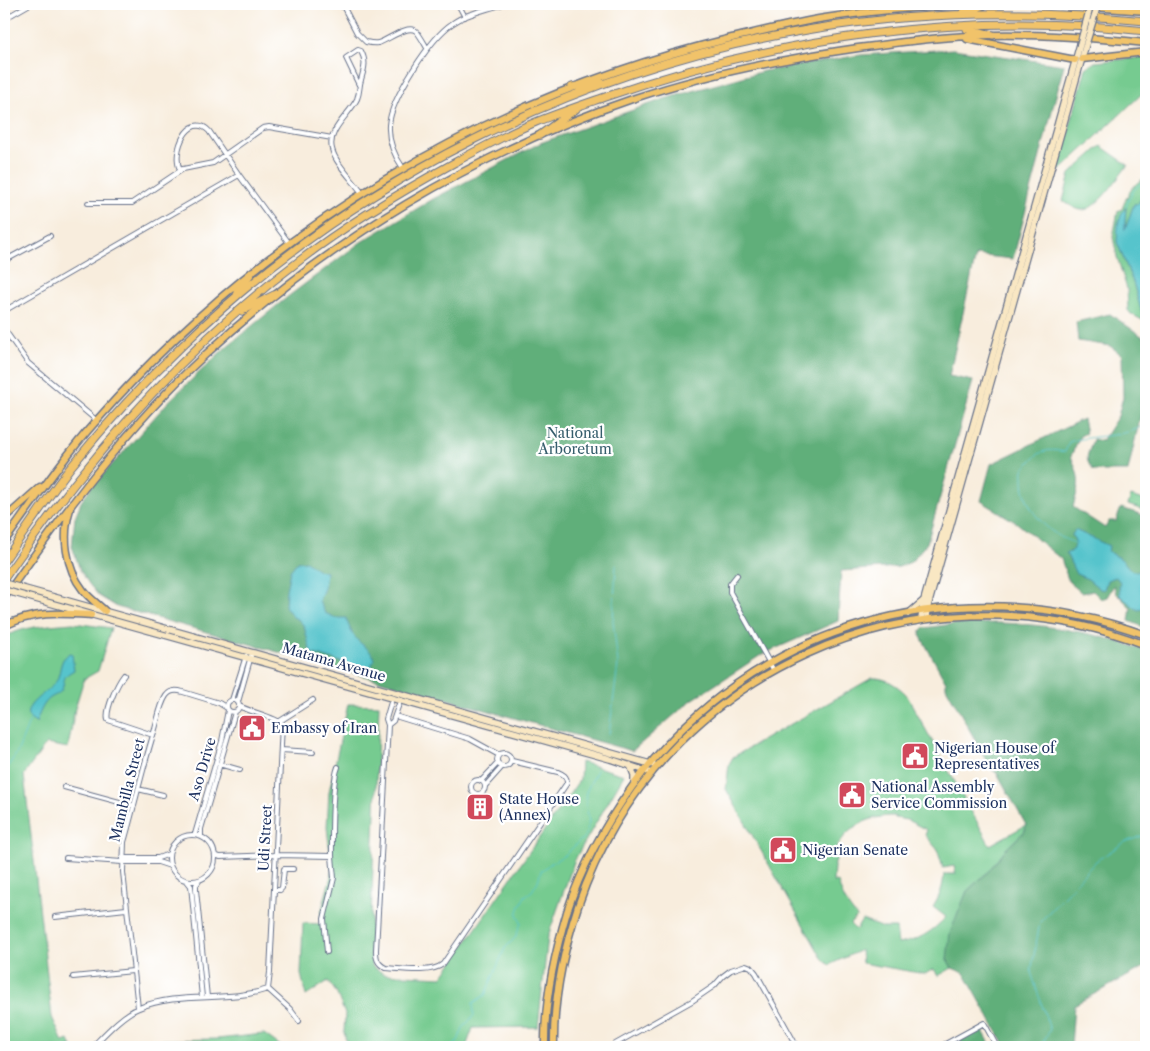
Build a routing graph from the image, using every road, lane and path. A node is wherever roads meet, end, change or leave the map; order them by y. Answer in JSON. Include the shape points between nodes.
{"nodes":[{"id":1,"x":30,"y":4,"type":"edge"},
{"id":2,"x":342,"y":4,"type":"edge"},
{"id":3,"x":458,"y":4,"type":"edge"},
{"id":4,"x":503,"y":4,"type":"edge"},
{"id":5,"x":616,"y":4,"type":"edge"},
{"id":6,"x":642,"y":4,"type":"edge"},
{"id":7,"x":975,"y":4,"type":"edge"},
{"id":8,"x":987,"y":4,"type":"edge"},
{"id":9,"x":1002,"y":4,"type":"edge"},
{"id":10,"x":1051,"y":4,"type":"edge"},
{"id":11,"x":1091,"y":4,"type":"edge"},
{"id":12,"x":1098,"y":4,"type":"edge"},
{"id":13,"x":1146,"y":11,"type":"edge"},
{"id":14,"x":951,"y":15,"type":"junction"},
{"id":15,"x":465,"y":17,"type":"junction"},
{"id":16,"x":4,"y":19,"type":"edge"},
{"id":17,"x":1146,"y":21,"type":"edge"},
{"id":18,"x":957,"y":26,"type":"junction"},
{"id":19,"x":1146,"y":31,"type":"edge"},
{"id":20,"x":993,"y":35,"type":"junction"},
{"id":21,"x":958,"y":37,"type":"junction"},
{"id":22,"x":1146,"y":43,"type":"edge"},
{"id":23,"x":736,"y":44,"type":"junction"},
{"id":24,"x":1083,"y":44,"type":"junction"},
{"id":25,"x":427,"y":48,"type":"junction"},
{"id":26,"x":716,"y":49,"type":"junction"},
{"id":27,"x":1146,"y":52,"type":"edge"},
{"id":28,"x":740,"y":58,"type":"junction"},
{"id":29,"x":1079,"y":59,"type":"junction"},
{"id":30,"x":720,"y":62,"type":"junction"},
{"id":31,"x":618,"y":79,"type":"junction"},
{"id":32,"x":359,"y":85,"type":"junction"},
{"id":33,"x":572,"y":87,"type":"junction"},
{"id":34,"x":582,"y":105,"type":"junction"},
{"id":35,"x":540,"y":135,"type":"junction"},
{"id":36,"x":332,"y":138,"type":"junction"},
{"id":37,"x":224,"y":155,"type":"junction"},
{"id":38,"x":403,"y":168,"type":"junction"},
{"id":39,"x":180,"y":170,"type":"junction"},
{"id":40,"x":239,"y":175,"type":"junction"},
{"id":41,"x":362,"y":193,"type":"junction"},
{"id":42,"x":88,"y":203,"type":"dead end"},
{"id":43,"x":50,"y":236,"type":"dead end"},
{"id":44,"x":289,"y":242,"type":"junction"},
{"id":45,"x":4,"y":261,"type":"edge"},
{"id":46,"x":252,"y":272,"type":"junction"},
{"id":47,"x":274,"y":295,"type":"junction"},
{"id":48,"x":228,"y":304,"type":"junction"},
{"id":49,"x":4,"y":311,"type":"edge"},
{"id":50,"x":233,"y":315,"type":"junction"},
{"id":51,"x":4,"y":329,"type":"edge"},
{"id":52,"x":96,"y":420,"type":"junction"},
{"id":53,"x":49,"y":480,"type":"junction"},
{"id":54,"x":71,"y":505,"type":"junction"},
{"id":55,"x":4,"y":520,"type":"edge"},
{"id":56,"x":4,"y":542,"type":"edge"},
{"id":57,"x":4,"y":560,"type":"edge"},
{"id":58,"x":737,"y":575,"type":"dead end"},
{"id":59,"x":4,"y":579,"type":"edge"},
{"id":60,"x":4,"y":583,"type":"edge"},
{"id":61,"x":4,"y":590,"type":"edge"},
{"id":62,"x":4,"y":598,"type":"edge"},
{"id":63,"x":927,"y":599,"type":"junction"},
{"id":64,"x":941,"y":609,"type":"junction"},
{"id":65,"x":925,"y":610,"type":"junction"},
{"id":66,"x":105,"y":611,"type":"junction"},
{"id":67,"x":91,"y":614,"type":"junction"},
{"id":68,"x":908,"y":614,"type":"junction"},
{"id":69,"x":924,"y":619,"type":"junction"},
{"id":70,"x":142,"y":621,"type":"junction"},
{"id":71,"x":4,"y":626,"type":"edge"},
{"id":72,"x":140,"y":628,"type":"junction"},
{"id":73,"x":1146,"y":635,"type":"edge"},
{"id":74,"x":1146,"y":645,"type":"edge"},
{"id":75,"x":250,"y":652,"type":"junction"},
{"id":76,"x":248,"y":659,"type":"junction"},
{"id":77,"x":769,"y":664,"type":"junction"},
{"id":78,"x":774,"y":671,"type":"junction"},
{"id":79,"x":124,"y":675,"type":"dead end"},
{"id":80,"x":313,"y":700,"type":"dead end"},
{"id":81,"x":230,"y":701,"type":"junction"},
{"id":82,"x":391,"y":702,"type":"dead end"},
{"id":83,"x":220,"y":703,"type":"junction"},
{"id":84,"x":238,"y":704,"type":"junction"},
{"id":85,"x":399,"y":704,"type":"dead end"},
{"id":86,"x":439,"y":705,"type":"junction"},
{"id":87,"x":228,"y":709,"type":"junction"},
{"id":88,"x":248,"y":711,"type":"junction"},
{"id":89,"x":236,"y":712,"type":"junction"},
{"id":90,"x":437,"y":712,"type":"junction"},
{"id":91,"x":395,"y":716,"type":"junction"},
{"id":92,"x":280,"y":722,"type":"junction"},
{"id":93,"x":388,"y":725,"type":"junction"},
{"id":94,"x":153,"y":735,"type":"junction"},
{"id":95,"x":280,"y":750,"type":"junction"},
{"id":96,"x":313,"y":752,"type":"dead end"},
{"id":97,"x":499,"y":755,"type":"junction"},
{"id":98,"x":512,"y":761,"type":"junction"},
{"id":99,"x":498,"y":763,"type":"junction"},
{"id":100,"x":650,"y":763,"type":"junction"},
{"id":101,"x":219,"y":764,"type":"junction"},
{"id":102,"x":630,"y":765,"type":"junction"},
{"id":103,"x":658,"y":766,"type":"junction"},
{"id":104,"x":338,"y":767,"type":"dead end"},
{"id":105,"x":502,"y":767,"type":"junction"},
{"id":106,"x":240,"y":770,"type":"dead end"},
{"id":107,"x":644,"y":770,"type":"junction"},
{"id":108,"x":652,"y":773,"type":"junction"},
{"id":109,"x":481,"y":781,"type":"junction"},
{"id":110,"x":634,"y":784,"type":"junction"},
{"id":111,"x":485,"y":786,"type":"junction"},
{"id":112,"x":64,"y":787,"type":"dead end"},
{"id":113,"x":138,"y":789,"type":"junction"},
{"id":114,"x":163,"y":795,"type":"dead end"},
{"id":115,"x":134,"y":806,"type":"junction"},
{"id":116,"x":195,"y":834,"type":"junction"},
{"id":117,"x":201,"y":836,"type":"junction"},
{"id":118,"x":169,"y":854,"type":"junction"},
{"id":119,"x":276,"y":854,"type":"junction"},
{"id":120,"x":215,"y":855,"type":"junction"},
{"id":121,"x":332,"y":856,"type":"junction"},
{"id":122,"x":66,"y":858,"type":"dead end"},
{"id":123,"x":122,"y":860,"type":"junction"},
{"id":124,"x":170,"y":866,"type":"junction"},
{"id":125,"x":293,"y":869,"type":"dead end"},
{"id":126,"x":200,"y":880,"type":"junction"},
{"id":127,"x":187,"y":881,"type":"junction"},
{"id":128,"x":274,"y":890,"type":"junction"},
{"id":129,"x":126,"y":909,"type":"junction"},
{"id":130,"x":55,"y":916,"type":"dead end"},
{"id":131,"x":327,"y":952,"type":"dead end"},
{"id":132,"x":133,"y":971,"type":"junction"},
{"id":133,"x":73,"y":977,"type":"dead end"},
{"id":134,"x":268,"y":989,"type":"junction"},
{"id":135,"x":205,"y":997,"type":"junction"},
{"id":136,"x":138,"y":1008,"type":"junction"},
{"id":137,"x":298,"y":1021,"type":"dead end"},
{"id":138,"x":92,"y":1047,"type":"edge"},
{"id":139,"x":545,"y":1047,"type":"edge"},
{"id":140,"x":554,"y":1047,"type":"edge"},
{"id":141,"x":610,"y":1047,"type":"edge"},
{"id":142,"x":797,"y":1047,"type":"edge"},
{"id":143,"x":940,"y":1047,"type":"edge"},
{"id":144,"x":997,"y":1047,"type":"edge"}],
"edges":[{"from":1,"to":16,"type":"street"},
{"from":2,"to":25,"type":"street","via":[[357,33],[366,42],[378,43],[413,29]]},
{"from":3,"to":15,"type":"street"},
{"from":4,"to":15,"type":"street"},
{"from":5,"to":6,"type":"street"},
{"from":7,"to":8,"type":"main road"},
{"from":7,"to":33,"type":"main road","via":[[924,6],[821,18],[671,54]]},
{"from":8,"to":9,"type":"main road"},
{"from":8,"to":14,"type":"highway"},
{"from":10,"to":13,"type":"main road"},
{"from":11,"to":24,"type":"main road","bridge":true},
{"from":12,"to":24,"type":"main road","bridge":true},
{"from":14,"to":17,"type":"highway","via":[[1058,14]]},
{"from":14,"to":23,"type":"highway","via":[[851,23]]},
{"from":15,"to":25,"type":"street","via":[[443,30]]},
{"from":18,"to":19,"type":"highway","via":[[1058,24]]},
{"from":18,"to":20,"type":"highway"},
{"from":18,"to":28,"type":"highway","via":[[820,41]]},
{"from":20,"to":21,"type":"main road"},
{"from":20,"to":22,"type":"main road"},
{"from":21,"to":29,"type":"main road"},
{"from":21,"to":35,"type":"main road","via":[[768,62],[641,96]]},
{"from":23,"to":26,"type":"highway"},
{"from":23,"to":28,"type":"highway","via":[[732,56]]},
{"from":24,"to":29,"type":"main road"},
{"from":25,"to":38,"type":"street","via":[[391,116],[392,147]]},
{"from":26,"to":30,"type":"highway"},
{"from":26,"to":31,"type":"highway"},
{"from":27,"to":29,"type":"main road"},
{"from":28,"to":30,"type":"highway"},
{"from":29,"to":63,"type":"main road"},
{"from":30,"to":34,"type":"highway"},
{"from":31,"to":33,"type":"highway"},
{"from":31,"to":48,"type":"highway","via":[[531,112],[405,177],[308,241]]},
{"from":32,"to":32,"type":"street","via":[[366,61],[358,50],[346,58]]},
{"from":32,"to":36,"type":"street","via":[[356,101]]},
{"from":33,"to":38,"type":"main road","via":[[496,119]]},
{"from":34,"to":35,"type":"highway"},
{"from":34,"to":50,"type":"highway","via":[[504,137],[378,206],[300,260]]},
{"from":35,"to":47,"type":"main road","via":[[470,168],[395,211]]},
{"from":36,"to":37,"type":"street","via":[[266,127]]},
{"from":36,"to":41,"type":"street","via":[[336,159]]},
{"from":37,"to":39,"type":"street","via":[[210,164]]},
{"from":37,"to":39,"type":"street","via":[[206,127],[195,127],[180,142],[177,159]]},
{"from":37,"to":40,"type":"street"},
{"from":38,"to":41,"type":"main road"},
{"from":39,"to":42,"type":"street","via":[[132,203]]},
{"from":40,"to":44,"type":"street"},
{"from":40,"to":49,"type":"street"},
{"from":41,"to":44,"type":"main road"},
{"from":43,"to":45,"type":"street"},
{"from":44,"to":46,"type":"main road"},
{"from":46,"to":48,"type":"highway"},
{"from":46,"to":52,"type":"main road","via":[[168,345]]},
{"from":47,"to":50,"type":"highway"},
{"from":47,"to":54,"type":"main road","via":[[169,391],[96,472]]},
{"from":48,"to":57,"type":"highway","via":[[182,345],[115,416],[68,472]]},
{"from":50,"to":59,"type":"highway","via":[[134,413],[81,474]]},
{"from":51,"to":52,"type":"street","via":[[28,363]]},
{"from":52,"to":53,"type":"main road"},
{"from":53,"to":55,"type":"main road"},
{"from":53,"to":56,"type":"main road"},
{"from":54,"to":62,"type":"main road"},
{"from":54,"to":66,"type":"main road","via":[[66,534],[70,563],[84,591]]},
{"from":58,"to":77,"type":"street","via":[[730,584],[730,592]]},
{"from":60,"to":66,"type":"main road","name":"Matama Avenue","bridge":true},
{"from":61,"to":67,"type":"main road","name":"Matama Avenue","bridge":true},
{"from":63,"to":64,"type":"main road"},
{"from":63,"to":65,"type":"main road"},
{"from":63,"to":68,"type":"main road"},
{"from":64,"to":65,"type":"main road"},
{"from":64,"to":73,"type":"main road","via":[[1000,606],[1052,610],[1090,617]]},
{"from":65,"to":68,"type":"main road"},
{"from":65,"to":69,"type":"main road"},
{"from":66,"to":70,"type":"main road","name":"Matama Avenue"},
{"from":67,"to":71,"type":"main road","via":[[40,614],[26,616]]},
{"from":67,"to":72,"type":"main road","name":"Matama Avenue"},
{"from":68,"to":77,"type":"main road","via":[[874,620],[831,634]]},
{"from":69,"to":74,"type":"main road","via":[[985,614],[1028,617],[1088,627]]},
{"from":69,"to":78,"type":"main road","via":[[844,640]]},
{"from":70,"to":72,"type":"main road"},
{"from":70,"to":75,"type":"main road","name":"Matama Avenue"},
{"from":72,"to":76,"type":"main road","name":"Matama Avenue"},
{"from":75,"to":76,"type":"street"},
{"from":75,"to":86,"type":"main road","name":"Matama Avenue"},
{"from":76,"to":81,"type":"street"},
{"from":76,"to":84,"type":"street"},
{"from":76,"to":90,"type":"main road","name":"Matama Avenue"},
{"from":77,"to":78,"type":"street"},
{"from":77,"to":100,"type":"main road","via":[[697,714]]},
{"from":78,"to":103,"type":"main road","via":[[703,721]]},
{"from":79,"to":94,"type":"street","via":[[107,714],[108,720]]},
{"from":80,"to":92,"type":"street"},
{"from":81,"to":83,"type":"street"},
{"from":81,"to":84,"type":"street"},
{"from":81,"to":87,"type":"street","name":"Aso Drive"},
{"from":82,"to":93,"type":"street","via":[[386,719]]},
{"from":83,"to":87,"type":"street"},
{"from":83,"to":94,"type":"street","name":"Mambilla Street","via":[[178,690],[170,692]]},
{"from":84,"to":88,"type":"street"},
{"from":84,"to":89,"type":"street","name":"Aso Drive"},
{"from":85,"to":91,"type":"street"},
{"from":86,"to":90,"type":"main road"},
{"from":86,"to":100,"type":"main road","name":"Matama Avenue"},
{"from":87,"to":89,"type":"street"},
{"from":87,"to":116,"type":"street","name":"Aso Drive"},
{"from":88,"to":89,"type":"street"},
{"from":88,"to":92,"type":"street"},
{"from":89,"to":101,"type":"street","name":"Aso Drive"},
{"from":90,"to":102,"type":"main road","name":"Matama Avenue"},
{"from":91,"to":93,"type":"street"},
{"from":91,"to":97,"type":"street","via":[[470,738]]},
{"from":92,"to":95,"type":"street","name":"Udi Street"},
{"from":93,"to":98,"type":"street","via":[[376,950],[378,962],[386,968],[430,970],[442,964],[565,788],[567,779],[564,774]]},
{"from":94,"to":113,"type":"street","name":"Mambilla Street"},
{"from":95,"to":96,"type":"street"},
{"from":95,"to":119,"type":"street","name":"Udi Street"},
{"from":97,"to":98,"type":"street","via":[[507,753]]},
{"from":97,"to":99,"type":"street"},
{"from":98,"to":105,"type":"street"},
{"from":99,"to":105,"type":"street"},
{"from":99,"to":109,"type":"street"},
{"from":100,"to":103,"type":"main road","name":"Matama Avenue"},
{"from":100,"to":107,"type":"main road"},
{"from":101,"to":106,"type":"street"},
{"from":101,"to":117,"type":"street","name":"Aso Drive"},
{"from":102,"to":107,"type":"main road","name":"Matama Avenue"},
{"from":102,"to":110,"type":"main road"},
{"from":103,"to":108,"type":"main road"},
{"from":104,"to":121,"type":"street"},
{"from":105,"to":111,"type":"street"},
{"from":107,"to":108,"type":"main road","name":"Matama Avenue"},
{"from":107,"to":110,"type":"main road"},
{"from":108,"to":140,"type":"main road","via":[[628,803],[589,876],[559,976]]},
{"from":109,"to":111,"type":"street"},
{"from":109,"to":111,"type":"street","via":[[473,783],[473,791],[481,793]]},
{"from":110,"to":139,"type":"main road","via":[[602,831],[572,898],[551,974]]},
{"from":112,"to":115,"type":"street"},
{"from":113,"to":114,"type":"street"},
{"from":113,"to":115,"type":"street","name":"Mambilla Street"},
{"from":115,"to":123,"type":"street","name":"Mambilla Street"},
{"from":116,"to":117,"type":"street"},
{"from":116,"to":118,"type":"street","via":[[177,840]]},
{"from":117,"to":120,"type":"street","via":[[211,844]]},
{"from":118,"to":123,"type":"street","via":[[158,858]]},
{"from":118,"to":124,"type":"street"},
{"from":119,"to":120,"type":"street"},
{"from":119,"to":121,"type":"street"},
{"from":119,"to":128,"type":"street","name":"Udi Street"},
{"from":120,"to":126,"type":"street","via":[[211,871]]},
{"from":121,"to":131,"type":"street","via":[[334,878],[324,919]]},
{"from":122,"to":123,"type":"street"},
{"from":123,"to":124,"type":"street"},
{"from":123,"to":129,"type":"street","name":"Mambilla Street"},
{"from":124,"to":127,"type":"street","via":[[178,877]]},
{"from":125,"to":128,"type":"street","via":[[284,870],[282,888]]},
{"from":126,"to":127,"type":"street"},
{"from":126,"to":135,"type":"street","via":[[196,890]]},
{"from":127,"to":135,"type":"street","via":[[191,886]]},
{"from":128,"to":134,"type":"street","name":"Udi Street"},
{"from":129,"to":130,"type":"street"},
{"from":129,"to":132,"type":"street","name":"Mambilla Street"},
{"from":132,"to":133,"type":"street"},
{"from":132,"to":136,"type":"street","name":"Mambilla Street"},
{"from":134,"to":135,"type":"street"},
{"from":134,"to":137,"type":"street"},
{"from":135,"to":136,"type":"street"},
{"from":136,"to":138,"type":"street"},
{"from":141,"to":142,"type":"street","via":[[698,997],[731,970],[746,965],[756,973]]},
{"from":143,"to":144,"type":"street","via":[[984,1023]]}]}
